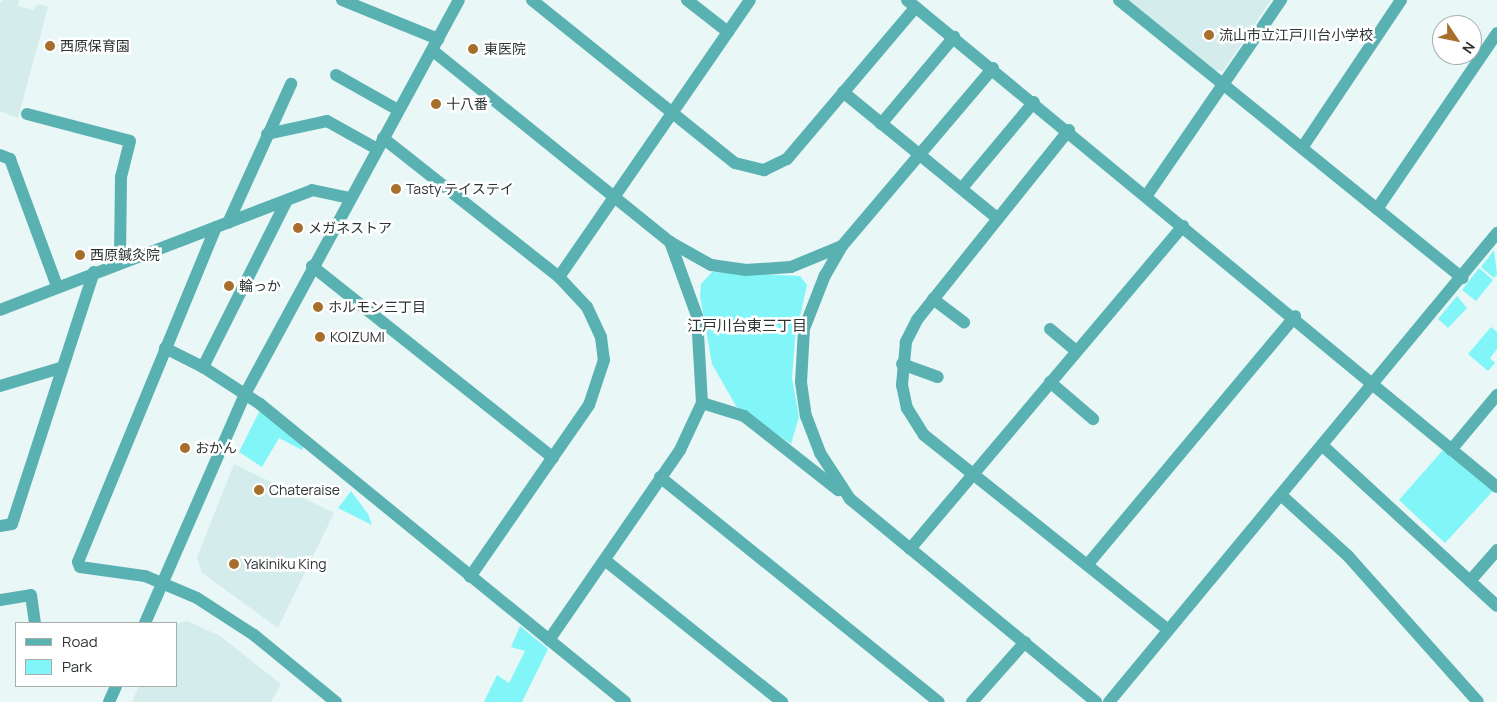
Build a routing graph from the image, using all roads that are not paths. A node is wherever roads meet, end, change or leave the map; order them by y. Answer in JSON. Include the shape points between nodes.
{"nodes":[{"id":1,"x":342,"y":0,"type":"edge"},
{"id":2,"x":459,"y":0,"type":"edge"},
{"id":3,"x":532,"y":0,"type":"edge"},
{"id":4,"x":688,"y":0,"type":"edge"},
{"id":5,"x":750,"y":0,"type":"edge"},
{"id":6,"x":1119,"y":0,"type":"edge"},
{"id":7,"x":1281,"y":0,"type":"edge"},
{"id":8,"x":1400,"y":0,"type":"edge"},
{"id":9,"x":912,"y":4,"type":"edge"},
{"id":10,"x":728,"y":32,"type":"junction"},
{"id":11,"x":1497,"y":33,"type":"edge"},
{"id":12,"x":954,"y":37,"type":"junction"},
{"id":13,"x":435,"y":45,"type":"junction"},
{"id":14,"x":993,"y":68,"type":"junction"},
{"id":15,"x":336,"y":75,"type":"dead end"},
{"id":16,"x":291,"y":84,"type":"dead end"},
{"id":17,"x":1223,"y":85,"type":"junction"},
{"id":18,"x":843,"y":92,"type":"junction"},
{"id":19,"x":1034,"y":102,"type":"junction"},
{"id":20,"x":398,"y":110,"type":"junction"},
{"id":21,"x":673,"y":113,"type":"junction"},
{"id":22,"x":27,"y":114,"type":"dead end"},
{"id":23,"x":881,"y":124,"type":"junction"},
{"id":24,"x":1069,"y":130,"type":"junction"},
{"id":25,"x":268,"y":134,"type":"junction"},
{"id":26,"x":380,"y":143,"type":"junction"},
{"id":27,"x":1302,"y":148,"type":"junction"},
{"id":28,"x":0,"y":155,"type":"edge"},
{"id":29,"x":919,"y":156,"type":"junction"},
{"id":30,"x":962,"y":188,"type":"junction"},
{"id":31,"x":616,"y":194,"type":"junction"},
{"id":32,"x":1147,"y":195,"type":"junction"},
{"id":33,"x":350,"y":198,"type":"junction"},
{"id":34,"x":286,"y":202,"type":"junction"},
{"id":35,"x":1377,"y":209,"type":"junction"},
{"id":36,"x":998,"y":219,"type":"junction"},
{"id":37,"x":222,"y":225,"type":"junction"},
{"id":38,"x":1183,"y":226,"type":"junction"},
{"id":39,"x":1497,"y":233,"type":"edge"},
{"id":40,"x":670,"y":242,"type":"junction"},
{"id":41,"x":842,"y":246,"type":"junction"},
{"id":42,"x":120,"y":263,"type":"junction"},
{"id":43,"x":312,"y":266,"type":"junction"},
{"id":44,"x":94,"y":272,"type":"junction"},
{"id":45,"x":560,"y":277,"type":"junction"},
{"id":46,"x":1462,"y":278,"type":"junction"},
{"id":47,"x":57,"y":286,"type":"junction"},
{"id":48,"x":933,"y":299,"type":"junction"},
{"id":49,"x":0,"y":310,"type":"edge"},
{"id":50,"x":1295,"y":316,"type":"junction"},
{"id":51,"x":964,"y":322,"type":"dead end"},
{"id":52,"x":1050,"y":329,"type":"dead end"},
{"id":53,"x":165,"y":348,"type":"junction"},
{"id":54,"x":1076,"y":351,"type":"junction"},
{"id":55,"x":902,"y":364,"type":"junction"},
{"id":56,"x":203,"y":367,"type":"junction"},
{"id":57,"x":60,"y":368,"type":"junction"},
{"id":58,"x":938,"y":377,"type":"dead end"},
{"id":59,"x":1050,"y":382,"type":"junction"},
{"id":60,"x":1373,"y":384,"type":"junction"},
{"id":61,"x":0,"y":386,"type":"edge"},
{"id":62,"x":246,"y":394,"type":"junction"},
{"id":63,"x":1497,"y":394,"type":"edge"},
{"id":64,"x":702,"y":403,"type":"junction"},
{"id":65,"x":1093,"y":419,"type":"dead end"},
{"id":66,"x":1323,"y":446,"type":"junction"},
{"id":67,"x":1451,"y":450,"type":"junction"},
{"id":68,"x":553,"y":458,"type":"junction"},
{"id":69,"x":974,"y":472,"type":"junction"},
{"id":70,"x":660,"y":477,"type":"junction"},
{"id":71,"x":1497,"y":487,"type":"edge"},
{"id":72,"x":1282,"y":495,"type":"junction"},
{"id":73,"x":850,"y":499,"type":"junction"},
{"id":74,"x":0,"y":526,"type":"edge"},
{"id":75,"x":910,"y":550,"type":"junction"},
{"id":76,"x":1497,"y":550,"type":"edge"},
{"id":77,"x":606,"y":561,"type":"junction"},
{"id":78,"x":1088,"y":564,"type":"junction"},
{"id":79,"x":470,"y":577,"type":"junction"},
{"id":80,"x":1470,"y":581,"type":"junction"},
{"id":81,"x":161,"y":583,"type":"junction"},
{"id":82,"x":0,"y":600,"type":"edge"},
{"id":83,"x":1497,"y":606,"type":"edge"},
{"id":84,"x":35,"y":622,"type":"edge"},
{"id":85,"x":145,"y":622,"type":"edge"},
{"id":86,"x":1168,"y":630,"type":"junction"},
{"id":87,"x":549,"y":640,"type":"junction"},
{"id":88,"x":1024,"y":642,"type":"junction"},
{"id":89,"x":116,"y":687,"type":"edge"},
{"id":90,"x":109,"y":702,"type":"edge"},
{"id":91,"x":336,"y":702,"type":"edge"},
{"id":92,"x":625,"y":702,"type":"edge"},
{"id":93,"x":782,"y":702,"type":"edge"},
{"id":94,"x":940,"y":702,"type":"edge"},
{"id":95,"x":972,"y":702,"type":"edge"},
{"id":96,"x":1096,"y":702,"type":"edge"},
{"id":97,"x":1108,"y":702,"type":"edge"},
{"id":98,"x":1478,"y":702,"type":"edge"}],
"edges":[{"from":1,"to":13,"type":"street"},
{"from":2,"to":13,"type":"street"},
{"from":3,"to":21,"type":"street"},
{"from":4,"to":10,"type":"street"},
{"from":5,"to":10,"type":"street"},
{"from":6,"to":17,"type":"street"},
{"from":7,"to":17,"type":"street"},
{"from":8,"to":27,"type":"street"},
{"from":9,"to":12,"type":"street"},
{"from":9,"to":18,"type":"street"},
{"from":10,"to":21,"type":"street"},
{"from":11,"to":35,"type":"street"},
{"from":12,"to":14,"type":"street"},
{"from":12,"to":23,"type":"street"},
{"from":13,"to":20,"type":"street"},
{"from":13,"to":31,"type":"street"},
{"from":14,"to":19,"type":"street"},
{"from":14,"to":29,"type":"street"},
{"from":15,"to":20,"type":"street"},
{"from":16,"to":25,"type":"street"},
{"from":17,"to":27,"type":"street"},
{"from":17,"to":32,"type":"street"},
{"from":18,"to":21,"type":"street","via":[[787,159],[764,170],[735,163]]},
{"from":18,"to":23,"type":"street"},
{"from":19,"to":24,"type":"street"},
{"from":19,"to":30,"type":"street"},
{"from":20,"to":26,"type":"street"},
{"from":21,"to":31,"type":"street"},
{"from":22,"to":42,"type":"street","via":[[130,141],[120,177]]},
{"from":23,"to":29,"type":"street"},
{"from":24,"to":32,"type":"street"},
{"from":24,"to":36,"type":"street"},
{"from":25,"to":26,"type":"street","via":[[327,121]]},
{"from":25,"to":37,"type":"street"},
{"from":26,"to":33,"type":"street"},
{"from":26,"to":45,"type":"street"},
{"from":27,"to":35,"type":"street"},
{"from":28,"to":47,"type":"street","via":[[10,159]]},
{"from":29,"to":30,"type":"street"},
{"from":29,"to":41,"type":"street"},
{"from":30,"to":36,"type":"street"},
{"from":31,"to":40,"type":"street"},
{"from":31,"to":45,"type":"street"},
{"from":32,"to":38,"type":"street"},
{"from":33,"to":34,"type":"street","via":[[322,189]]},
{"from":33,"to":43,"type":"street"},
{"from":34,"to":37,"type":"street"},
{"from":34,"to":56,"type":"street"},
{"from":35,"to":46,"type":"street"},
{"from":36,"to":48,"type":"street"},
{"from":37,"to":42,"type":"street"},
{"from":37,"to":53,"type":"street"},
{"from":38,"to":50,"type":"street"},
{"from":38,"to":54,"type":"street"},
{"from":39,"to":46,"type":"street"},
{"from":40,"to":41,"type":"street","via":[[711,265],[745,270],[791,267]]},
{"from":40,"to":64,"type":"street","via":[[697,316]]},
{"from":41,"to":73,"type":"street","via":[[804,329],[801,382],[811,432]]},
{"from":42,"to":44,"type":"street"},
{"from":43,"to":62,"type":"street"},
{"from":43,"to":68,"type":"street"},
{"from":44,"to":47,"type":"street"},
{"from":44,"to":57,"type":"street"},
{"from":45,"to":68,"type":"street","via":[[588,307],[600,337],[604,360],[589,405]]},
{"from":46,"to":60,"type":"street"},
{"from":47,"to":49,"type":"street"},
{"from":48,"to":51,"type":"street"},
{"from":48,"to":55,"type":"street","via":[[906,342]]},
{"from":50,"to":60,"type":"street"},
{"from":50,"to":78,"type":"street"},
{"from":52,"to":54,"type":"street"},
{"from":53,"to":56,"type":"street"},
{"from":53,"to":81,"type":"street","via":[[78,562],[80,567],[145,576]]},
{"from":54,"to":59,"type":"street"},
{"from":55,"to":58,"type":"street"},
{"from":55,"to":69,"type":"street","via":[[907,408],[924,435]]},
{"from":56,"to":62,"type":"street"},
{"from":57,"to":61,"type":"street"},
{"from":57,"to":74,"type":"street","via":[[12,524]]},
{"from":59,"to":65,"type":"street"},
{"from":59,"to":69,"type":"street"},
{"from":60,"to":66,"type":"street"},
{"from":60,"to":67,"type":"street"},
{"from":62,"to":79,"type":"street"},
{"from":62,"to":81,"type":"street"},
{"from":63,"to":67,"type":"street"},
{"from":64,"to":70,"type":"street"},
{"from":64,"to":73,"type":"street","via":[[744,416]]},
{"from":66,"to":72,"type":"street"},
{"from":66,"to":80,"type":"street"},
{"from":67,"to":71,"type":"street"},
{"from":68,"to":79,"type":"street"},
{"from":69,"to":75,"type":"street"},
{"from":69,"to":78,"type":"street"},
{"from":70,"to":77,"type":"street"},
{"from":70,"to":94,"type":"street"},
{"from":72,"to":86,"type":"street"},
{"from":72,"to":98,"type":"street","via":[[1348,556]]},
{"from":73,"to":75,"type":"street"},
{"from":75,"to":88,"type":"street"},
{"from":76,"to":80,"type":"street"},
{"from":77,"to":87,"type":"street"},
{"from":77,"to":93,"type":"street"},
{"from":78,"to":86,"type":"street"},
{"from":79,"to":87,"type":"street"},
{"from":80,"to":83,"type":"street"},
{"from":81,"to":85,"type":"street"},
{"from":81,"to":91,"type":"street","via":[[230,617]]},
{"from":82,"to":84,"type":"street","via":[[31,595]]},
{"from":86,"to":97,"type":"street"},
{"from":87,"to":92,"type":"street"},
{"from":88,"to":95,"type":"street"},
{"from":88,"to":96,"type":"street"},
{"from":89,"to":90,"type":"street"}]}
